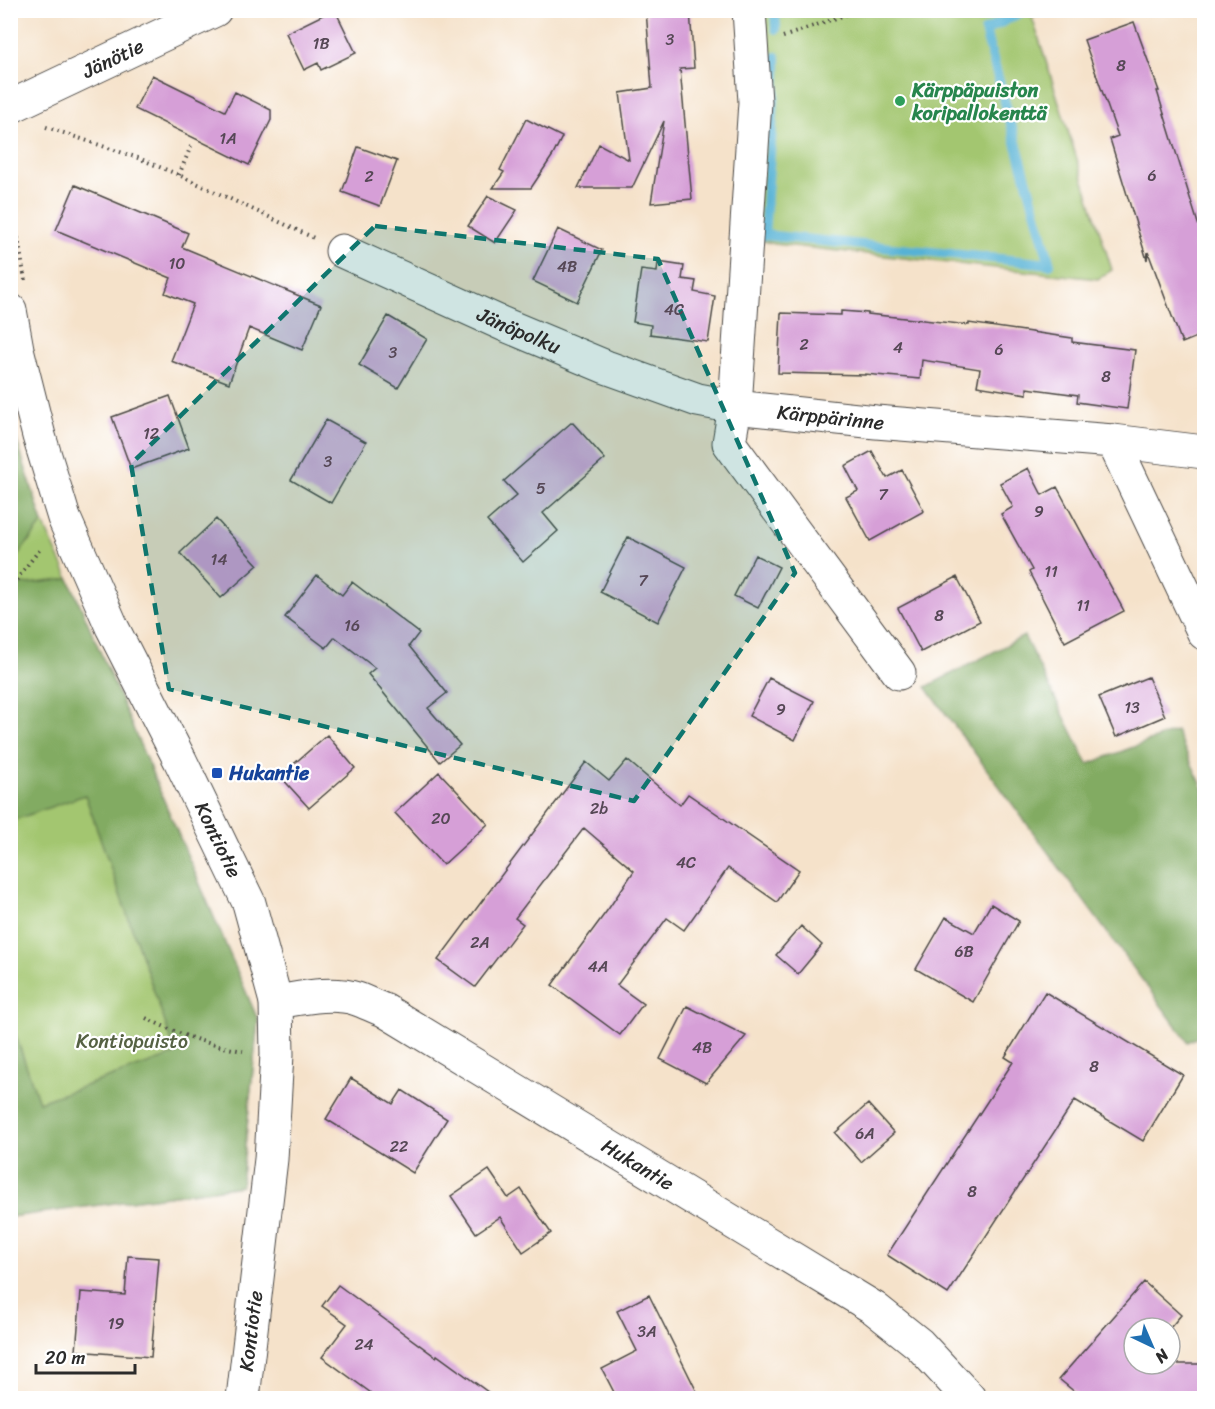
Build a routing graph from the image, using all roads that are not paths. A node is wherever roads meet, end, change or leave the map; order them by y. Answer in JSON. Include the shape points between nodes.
{"nodes":[{"id":1,"x":215,"y":10,"type":"edge"},
{"id":2,"x":749,"y":10,"type":"edge"},
{"id":3,"x":17,"y":104,"type":"edge"},
{"id":4,"x":342,"y":250,"type":"road end"},
{"id":5,"x":10,"y":310,"type":"edge"},
{"id":6,"x":735,"y":407,"type":"junction"},
{"id":7,"x":1113,"y":441,"type":"junction"},
{"id":8,"x":1204,"y":452,"type":"edge"},
{"id":9,"x":1204,"y":633,"type":"edge"},
{"id":10,"x":899,"y":673,"type":"dead end"},
{"id":11,"x":276,"y":1002,"type":"junction"},
{"id":12,"x":243,"y":1398,"type":"edge"},
{"id":13,"x":969,"y":1398,"type":"edge"}],
"edges":[{"from":1,"to":3,"type":"street","name":"Jänötie"},
{"from":2,"to":6,"type":"street","via":[[755,102]]},
{"from":4,"to":6,"type":"street","name":"Jänöpolku","via":[[606,367],[698,400]]},
{"from":5,"to":11,"type":"street","name":"Kontiotie","via":[[39,436],[64,518],[112,627],[249,903]]},
{"from":6,"to":7,"type":"street","name":"Kärppärinne"},
{"from":6,"to":10,"type":"street","via":[[729,443]]},
{"from":7,"to":8,"type":"street","name":"Kärppärinne"},
{"from":7,"to":9,"type":"street"},
{"from":11,"to":12,"type":"street","name":"Kontiotie","via":[[271,1159]]},
{"from":11,"to":13,"type":"street","name":"Hukantie","via":[[331,995],[356,998],[384,1011],[874,1308],[919,1344]]}]}
